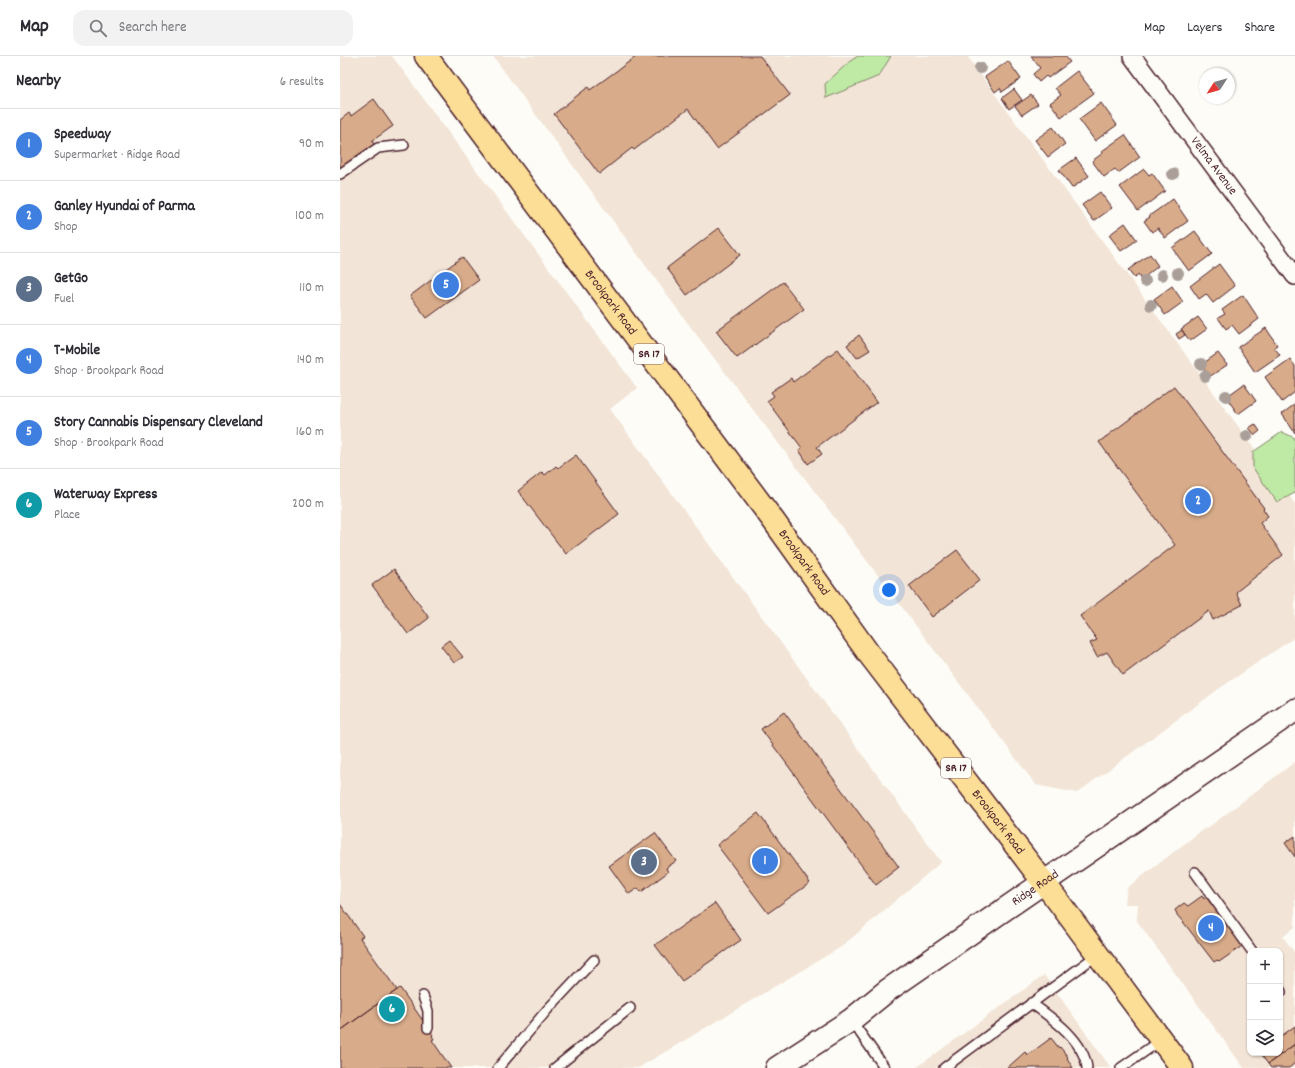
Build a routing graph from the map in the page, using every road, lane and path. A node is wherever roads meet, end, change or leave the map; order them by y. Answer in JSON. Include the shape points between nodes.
{"nodes":[{"id":1,"x":426,"y":56,"type":"edge"},
{"id":2,"x":1132,"y":56,"type":"edge"},
{"id":3,"x":404,"y":145,"type":"dead end"},
{"id":4,"x":340,"y":174,"type":"edge"},
{"id":5,"x":1295,"y":276,"type":"edge"},
{"id":6,"x":1295,"y":711,"type":"edge"},
{"id":7,"x":1195,"y":872,"type":"dead end"},
{"id":8,"x":1043,"y":882,"type":"junction"},
{"id":9,"x":1250,"y":948,"type":"edge"},
{"id":10,"x":1098,"y":954,"type":"junction"},
{"id":11,"x":594,"y":960,"type":"dead end"},
{"id":12,"x":423,"y":996,"type":"dead end"},
{"id":13,"x":1031,"y":1003,"type":"junction"},
{"id":14,"x":630,"y":1008,"type":"dead end"},
{"id":15,"x":851,"y":1020,"type":"junction"},
{"id":16,"x":428,"y":1028,"type":"dead end"},
{"id":17,"x":1161,"y":1040,"type":"junction"},
{"id":18,"x":956,"y":1059,"type":"junction"},
{"id":19,"x":789,"y":1062,"type":"edge"},
{"id":20,"x":498,"y":1068,"type":"edge"},
{"id":21,"x":556,"y":1068,"type":"edge"},
{"id":22,"x":885,"y":1068,"type":"edge"},
{"id":23,"x":944,"y":1068,"type":"edge"},
{"id":24,"x":953,"y":1068,"type":"edge"},
{"id":25,"x":1087,"y":1068,"type":"edge"},
{"id":26,"x":1121,"y":1068,"type":"edge"},
{"id":27,"x":1182,"y":1068,"type":"edge"}],
"edges":[{"from":1,"to":8,"type":"main road","name":"Brookpark Road","number":"SR 17","via":[[773,520],[869,654]]},
{"from":2,"to":5,"type":"street","name":"Velma Avenue"},
{"from":3,"to":4,"type":"lane","via":[[378,148]]},
{"from":6,"to":8,"type":"main road","name":"Ridge Road"},
{"from":7,"to":9,"type":"lane"},
{"from":8,"to":10,"type":"main road","name":"Brookpark Road","number":"SR 17"},
{"from":8,"to":15,"type":"main road","name":"Ridge Road","via":[[888,990]]},
{"from":10,"to":13,"type":"lane"},
{"from":10,"to":17,"type":"main road","name":"Brookpark Road","number":"SR 17"},
{"from":11,"to":20,"type":"lane"},
{"from":12,"to":16,"type":"lane","via":[[428,1011]]},
{"from":13,"to":18,"type":"lane"},
{"from":13,"to":25,"type":"lane","via":[[1072,1036]]},
{"from":14,"to":21,"type":"lane"},
{"from":15,"to":19,"type":"main road","name":"Ridge Road"},
{"from":15,"to":22,"type":"lane"},
{"from":17,"to":26,"type":"lane"},
{"from":17,"to":27,"type":"main road","name":"Brookpark Road","number":"SR 17"},
{"from":18,"to":23,"type":"lane"},
{"from":18,"to":24,"type":"lane"}]}
